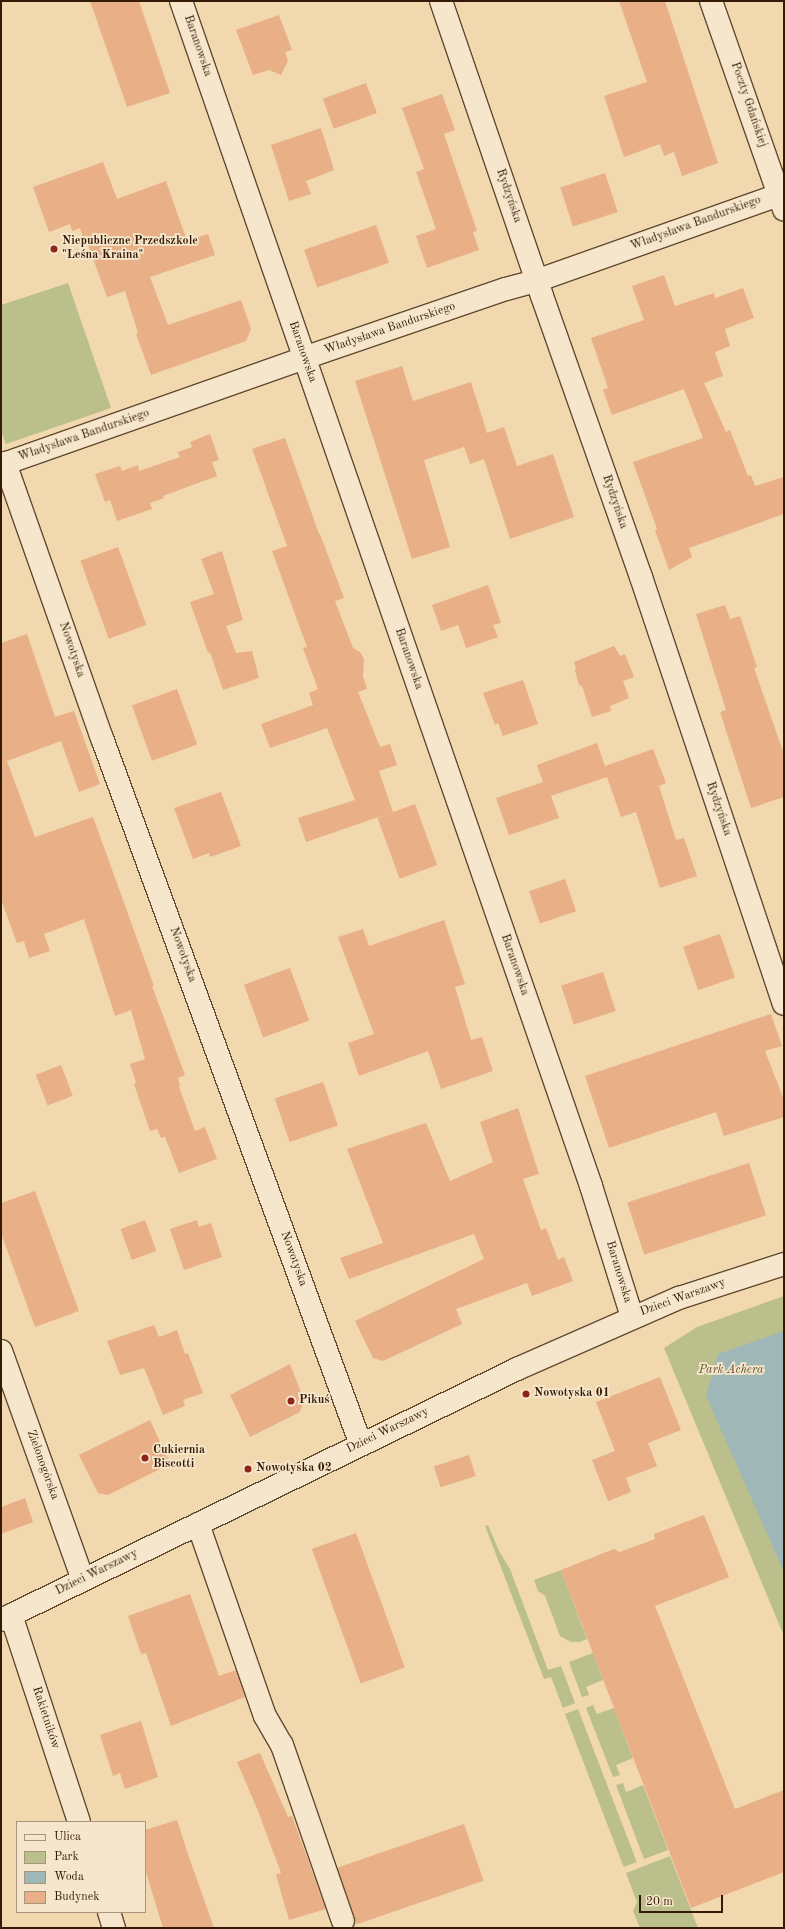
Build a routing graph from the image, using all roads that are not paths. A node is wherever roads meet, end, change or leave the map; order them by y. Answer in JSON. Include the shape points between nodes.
{"nodes":[{"id":1,"x":181,"y":1,"type":"edge"},
{"id":2,"x":442,"y":1,"type":"edge"},
{"id":3,"x":711,"y":1,"type":"edge"},
{"id":4,"x":781,"y":202,"type":"edge"},
{"id":5,"x":536,"y":280,"type":"junction"},
{"id":6,"x":304,"y":358,"type":"junction"},
{"id":7,"x":3,"y":464,"type":"edge"},
{"id":8,"x":784,"y":1004,"type":"edge"},
{"id":9,"x":784,"y":1264,"type":"edge"},
{"id":10,"x":632,"y":1317,"type":"junction"},
{"id":11,"x":1,"y":1351,"type":"edge"},
{"id":12,"x":361,"y":1445,"type":"junction"},
{"id":13,"x":198,"y":1524,"type":"junction"},
{"id":14,"x":83,"y":1580,"type":"junction"},
{"id":15,"x":6,"y":1617,"type":"edge"},
{"id":16,"x":79,"y":1821,"type":"edge"},
{"id":17,"x":109,"y":1913,"type":"edge"},
{"id":18,"x":343,"y":1921,"type":"dead end"},
{"id":19,"x":114,"y":1928,"type":"edge"}],
"edges":[{"from":1,"to":6,"type":"street","name":"Baranowska"},
{"from":2,"to":5,"type":"street","name":"Rydzyńska"},
{"from":3,"to":4,"type":"street","name":"Poczty Gdańskiej"},
{"from":4,"to":5,"type":"street","name":"Władysława Bandurskiego"},
{"from":5,"to":6,"type":"street","name":"Władysława Bandurskiego"},
{"from":5,"to":8,"type":"street","name":"Rydzyńska","via":[[641,578]]},
{"from":6,"to":7,"type":"street","name":"Władysława Bandurskiego"},
{"from":6,"to":10,"type":"street","name":"Baranowska","via":[[589,1179]]},
{"from":7,"to":12,"type":"street","name":"Nowotyska"},
{"from":9,"to":10,"type":"street","name":"Dzieci Warszawy","via":[[679,1298]]},
{"from":10,"to":12,"type":"street","name":"Dzieci Warszawy","via":[[517,1369]]},
{"from":11,"to":14,"type":"street","name":"Zielonogórska"},
{"from":12,"to":13,"type":"street","name":"Dzieci Warszawy"},
{"from":13,"to":14,"type":"street","name":"Dzieci Warszawy"},
{"from":13,"to":18,"type":"street","via":[[265,1716],[282,1745]]},
{"from":14,"to":15,"type":"street","name":"Dzieci Warszawy"},
{"from":15,"to":16,"type":"street","name":"Rakietników"},
{"from":17,"to":19,"type":"street"}]}
